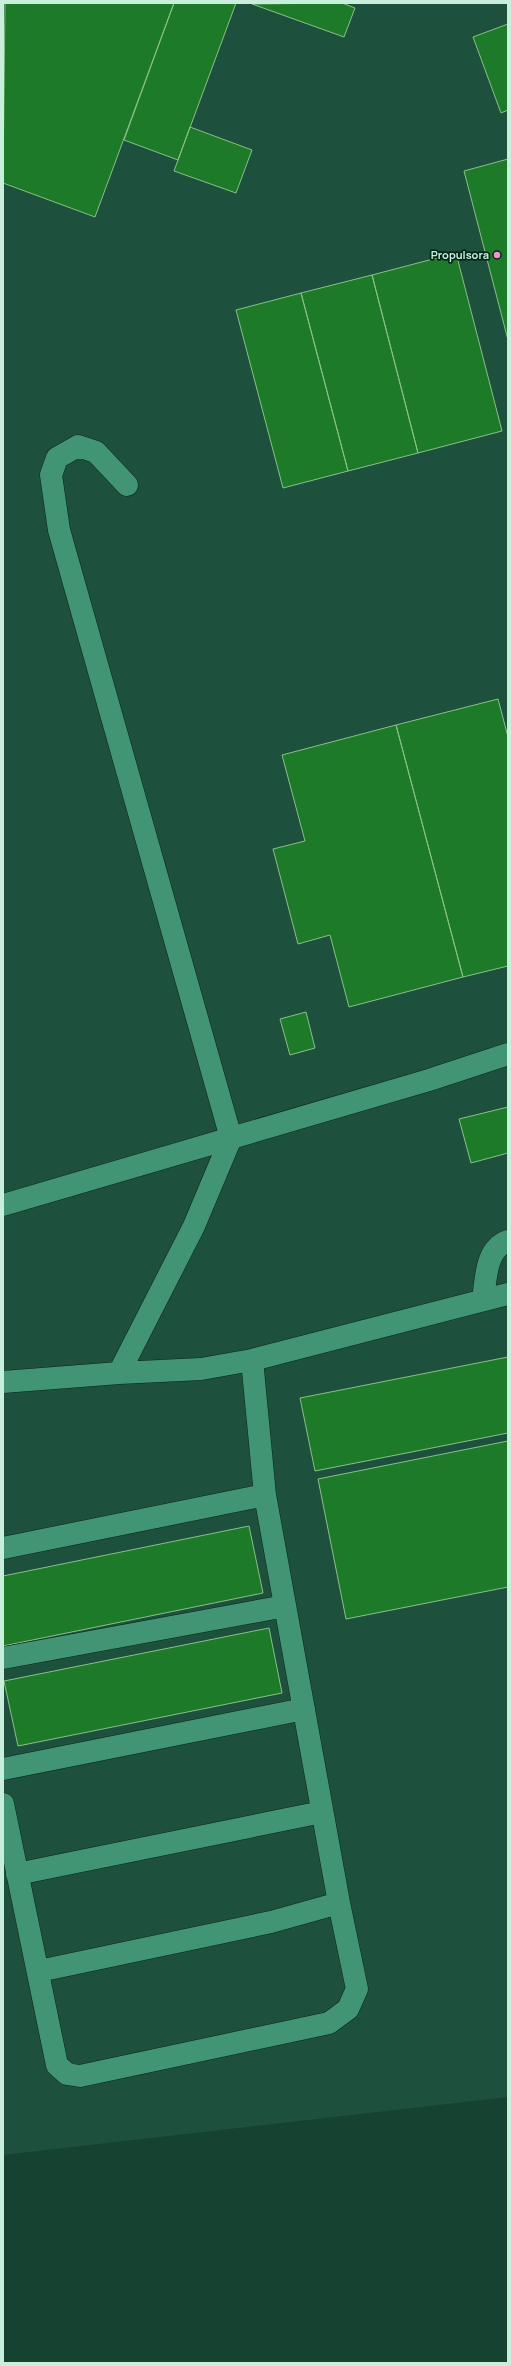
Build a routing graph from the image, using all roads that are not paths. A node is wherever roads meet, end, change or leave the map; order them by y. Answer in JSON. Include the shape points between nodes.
{"nodes":[{"id":1,"x":126,"y":485,"type":"dead end"},
{"id":2,"x":508,"y":1054,"type":"edge"},
{"id":3,"x":230,"y":1138,"type":"junction"},
{"id":4,"x":3,"y":1205,"type":"edge"},
{"id":5,"x":508,"y":1241,"type":"edge"},
{"id":6,"x":508,"y":1294,"type":"edge"},
{"id":7,"x":483,"y":1300,"type":"junction"},
{"id":8,"x":252,"y":1360,"type":"junction"},
{"id":9,"x":119,"y":1373,"type":"junction"},
{"id":10,"x":3,"y":1382,"type":"edge"},
{"id":11,"x":265,"y":1495,"type":"junction"},
{"id":12,"x":3,"y":1548,"type":"edge"},
{"id":13,"x":285,"y":1606,"type":"junction"},
{"id":14,"x":3,"y":1658,"type":"edge"},
{"id":15,"x":304,"y":1709,"type":"junction"},
{"id":16,"x":3,"y":1769,"type":"edge"},
{"id":17,"x":3,"y":1804,"type":"edge"},
{"id":18,"x":322,"y":1812,"type":"junction"},
{"id":19,"x":17,"y":1874,"type":"junction"},
{"id":20,"x":338,"y":1902,"type":"junction"},
{"id":21,"x":39,"y":1971,"type":"junction"}],
"edges":[{"from":1,"to":3,"type":"street","via":[[96,452],[78,446],[57,458],[51,474],[59,530]]},
{"from":2,"to":3,"type":"street","via":[[429,1080]]},
{"from":3,"to":4,"type":"street"},
{"from":3,"to":9,"type":"street","via":[[194,1226]]},
{"from":5,"to":7,"type":"street","via":[[501,1243],[487,1264]]},
{"from":6,"to":7,"type":"street"},
{"from":7,"to":8,"type":"street"},
{"from":8,"to":9,"type":"street","via":[[201,1369]]},
{"from":8,"to":11,"type":"street"},
{"from":9,"to":10,"type":"street"},
{"from":11,"to":12,"type":"street"},
{"from":11,"to":13,"type":"street"},
{"from":13,"to":14,"type":"street"},
{"from":13,"to":15,"type":"street"},
{"from":15,"to":16,"type":"street"},
{"from":15,"to":18,"type":"street"},
{"from":17,"to":19,"type":"street"},
{"from":18,"to":19,"type":"street"},
{"from":18,"to":20,"type":"street"},
{"from":19,"to":21,"type":"street"},
{"from":20,"to":21,"type":"street","via":[[271,1922]]},
{"from":20,"to":21,"type":"street","via":[[357,1989],[348,2009],[329,2023],[80,2076],[67,2074],[57,2065]]}]}
